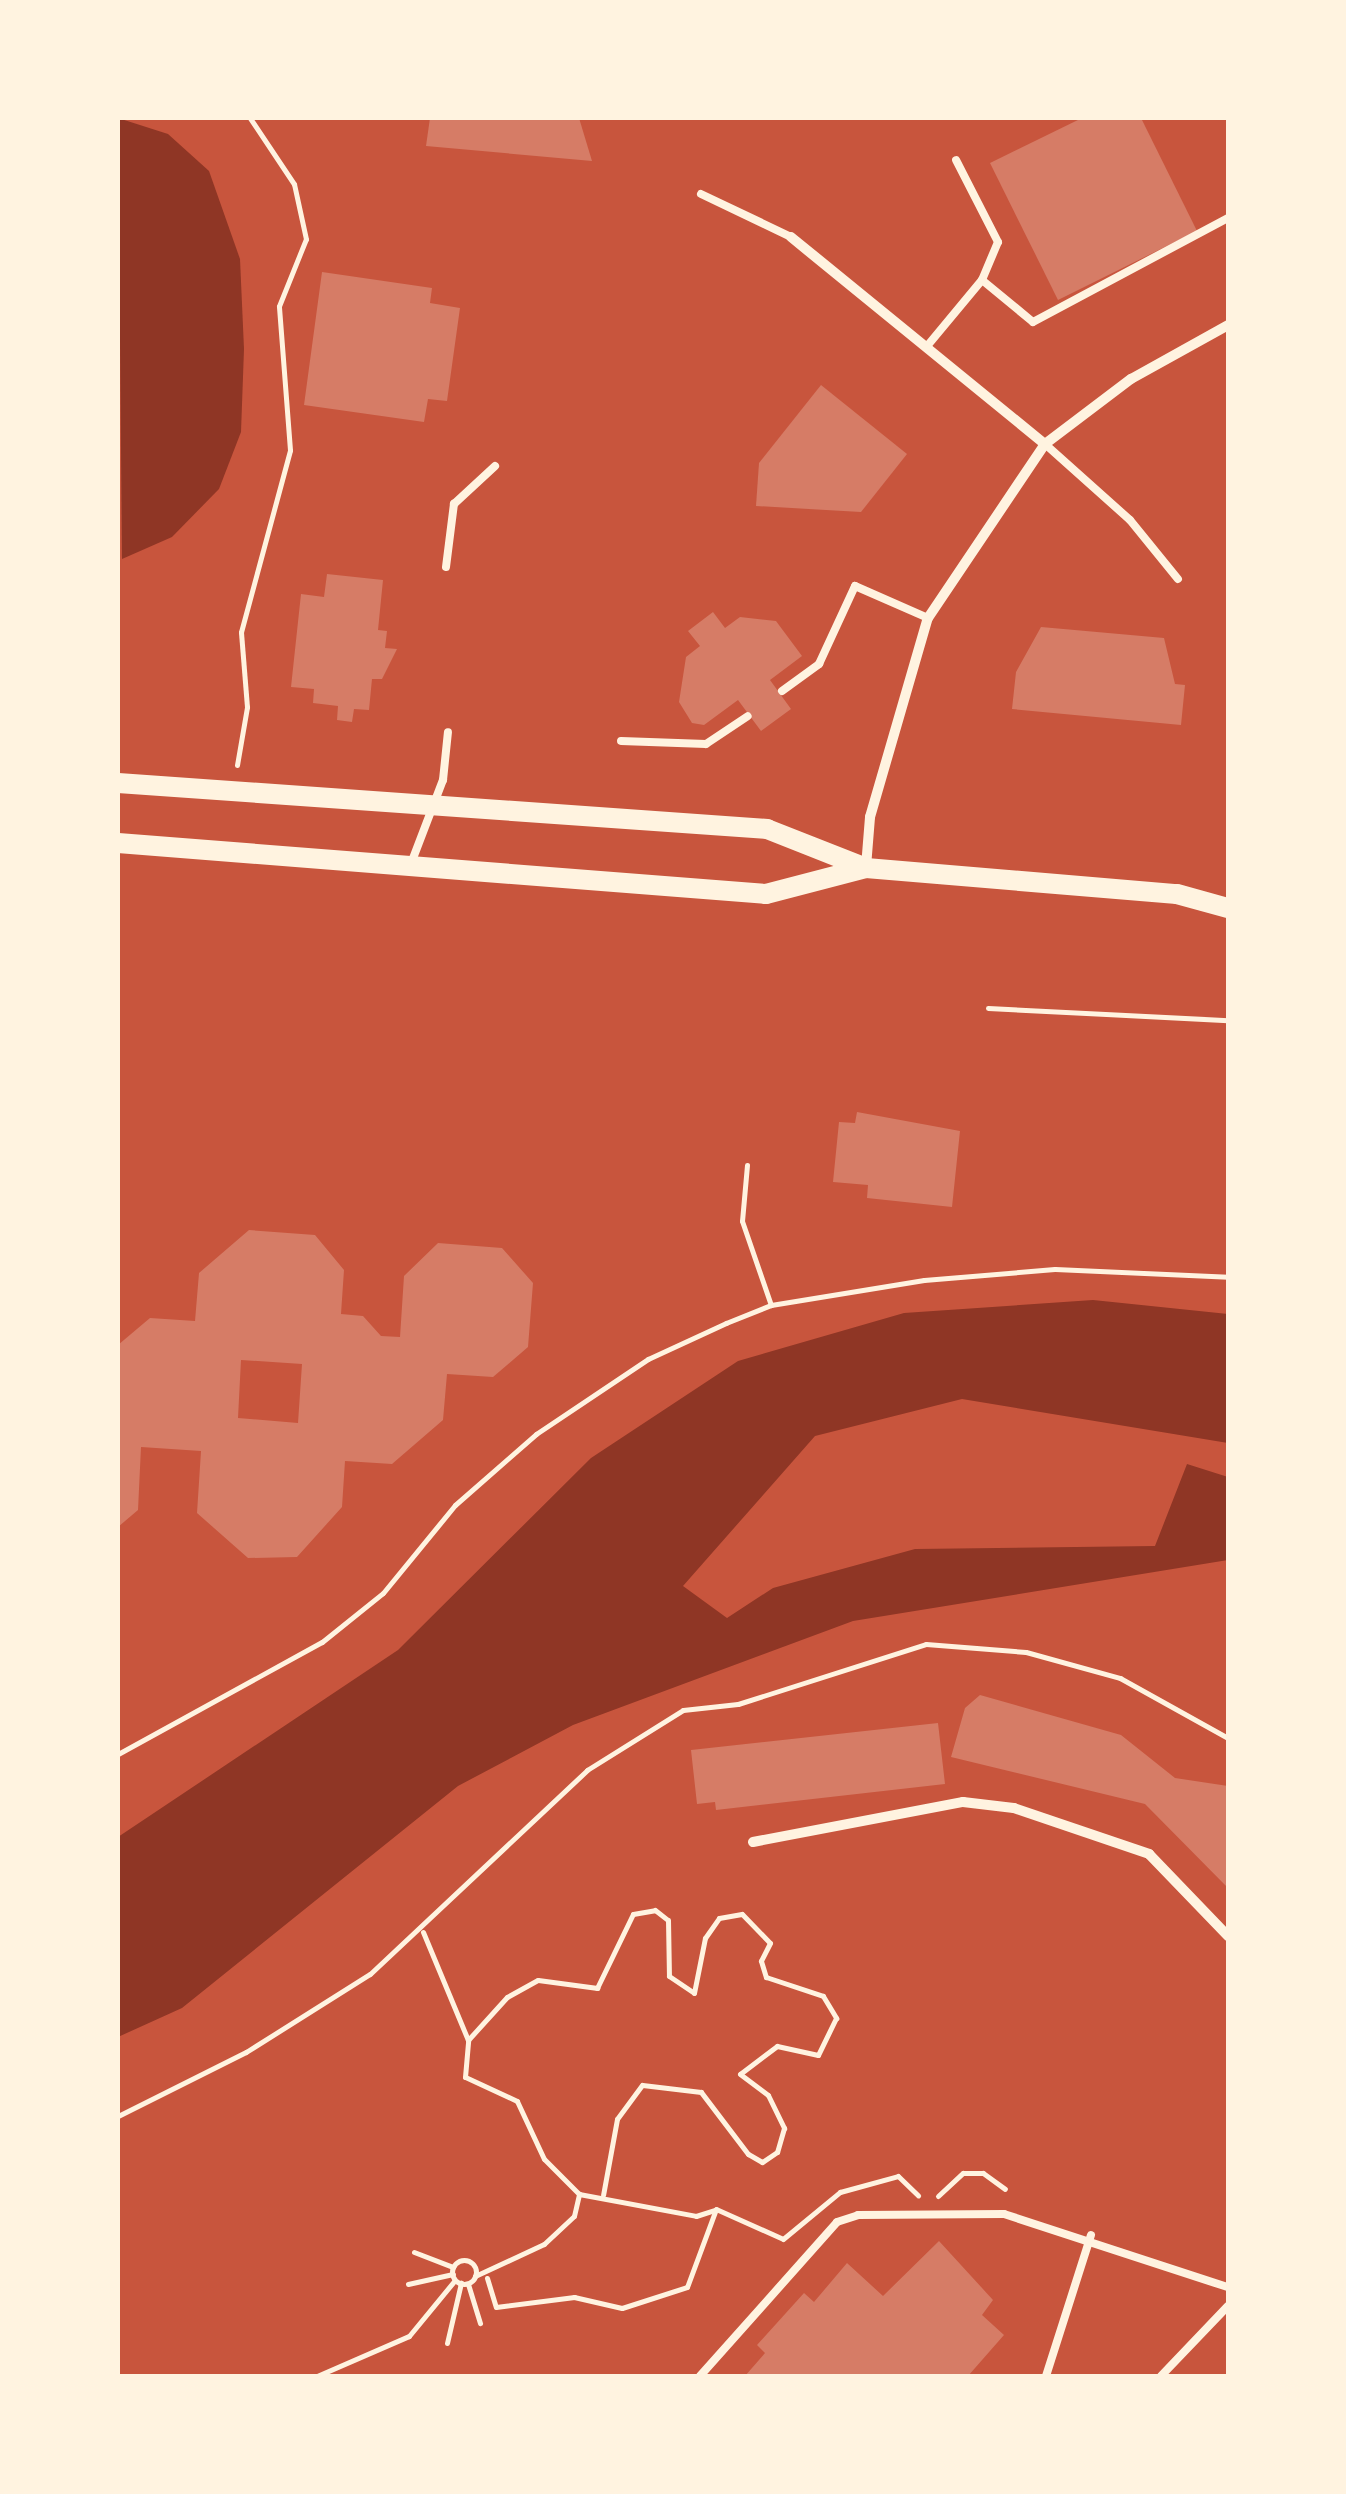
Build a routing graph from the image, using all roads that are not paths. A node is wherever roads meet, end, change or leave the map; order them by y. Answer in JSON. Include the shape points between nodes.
{"nodes":[{"id":1,"x":956,"y":160,"type":"dead end"},
{"id":2,"x":702,"y":194,"type":"dead end"},
{"id":3,"x":1228,"y":218,"type":"edge"},
{"id":4,"x":790,"y":237,"type":"joint"},
{"id":5,"x":982,"y":280,"type":"junction"},
{"id":6,"x":1228,"y":326,"type":"edge"},
{"id":7,"x":928,"y":345,"type":"junction"},
{"id":8,"x":1045,"y":444,"type":"junction"},
{"id":9,"x":495,"y":466,"type":"dead end"},
{"id":10,"x":446,"y":567,"type":"dead end"},
{"id":11,"x":1178,"y":579,"type":"dead end"},
{"id":12,"x":928,"y":618,"type":"junction"},
{"id":13,"x":782,"y":691,"type":"dead end"},
{"id":14,"x":748,"y":716,"type":"dead end"},
{"id":15,"x":448,"y":732,"type":"dead end"},
{"id":16,"x":620,"y":741,"type":"dead end"},
{"id":17,"x":118,"y":783,"type":"edge"},
{"id":18,"x":433,"y":806,"type":"junction"},
{"id":19,"x":118,"y":843,"type":"edge"},
{"id":20,"x":410,"y":866,"type":"junction"},
{"id":21,"x":866,"y":868,"type":"junction"},
{"id":22,"x":1228,"y":908,"type":"edge"},
{"id":23,"x":752,"y":1842,"type":"dead end"},
{"id":24,"x":1228,"y":1936,"type":"edge"},
{"id":25,"x":1092,"y":2235,"type":"junction"},
{"id":26,"x":1228,"y":2286,"type":"edge"},
{"id":27,"x":1228,"y":2306,"type":"edge"},
{"id":28,"x":700,"y":2376,"type":"edge"},
{"id":29,"x":1046,"y":2376,"type":"edge"},
{"id":30,"x":1161,"y":2376,"type":"edge"}],
"edges":[{"from":1,"to":5,"type":"lane","via":[[998,242]]},
{"from":2,"to":4,"type":"lane"},
{"from":3,"to":5,"type":"lane","via":[[1032,322]]},
{"from":4,"to":7,"type":"street"},
{"from":5,"to":7,"type":"lane"},
{"from":6,"to":8,"type":"street","via":[[1131,379]]},
{"from":7,"to":8,"type":"street"},
{"from":8,"to":11,"type":"lane","via":[[1130,520]]},
{"from":8,"to":12,"type":"street"},
{"from":9,"to":10,"type":"lane","via":[[454,504]]},
{"from":12,"to":13,"type":"lane","via":[[855,586],[819,664]]},
{"from":12,"to":21,"type":"street","via":[[870,817]]},
{"from":14,"to":16,"type":"lane","via":[[706,744]]},
{"from":15,"to":18,"type":"lane"},
{"from":17,"to":18,"type":"main road"},
{"from":18,"to":20,"type":"lane"},
{"from":18,"to":21,"type":"main road","via":[[767,829]]},
{"from":19,"to":20,"type":"main road"},
{"from":20,"to":21,"type":"main road","via":[[766,894]]},
{"from":21,"to":22,"type":"main road","via":[[1177,894]]},
{"from":23,"to":24,"type":"street","via":[[963,1802],[1014,1808],[1150,1854]]},
{"from":25,"to":26,"type":"lane"},
{"from":25,"to":28,"type":"lane","via":[[1004,2214],[837,2222]]},
{"from":25,"to":29,"type":"lane"},
{"from":27,"to":30,"type":"lane"}]}
